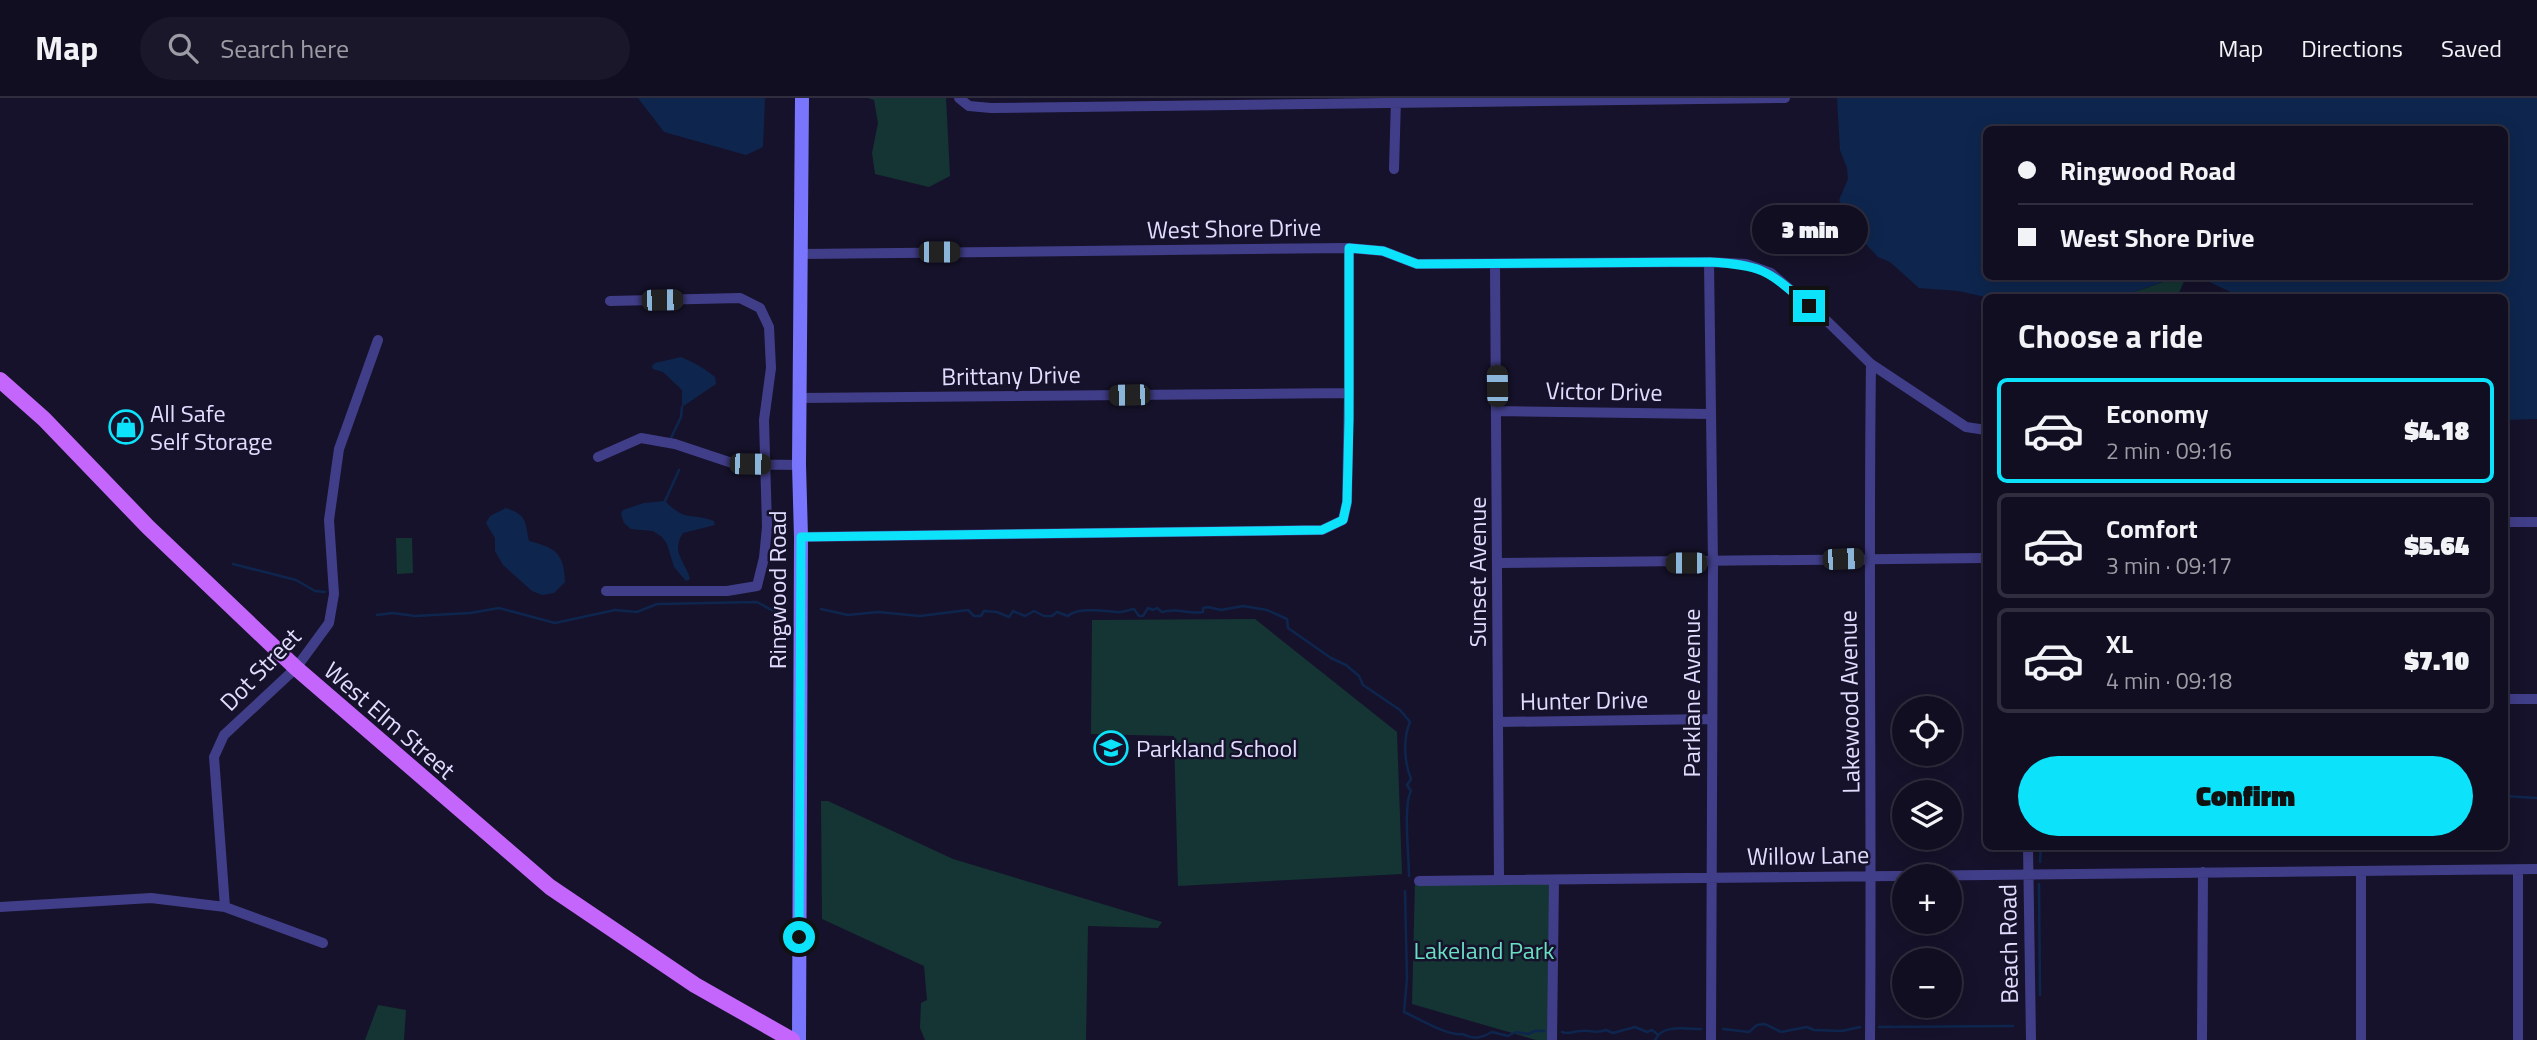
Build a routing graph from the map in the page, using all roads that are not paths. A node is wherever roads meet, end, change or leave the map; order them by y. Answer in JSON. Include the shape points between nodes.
{"nodes":[{"id":1,"x":802,"y":98,"type":"edge"},
{"id":2,"x":1785,"y":98,"type":"edge"},
{"id":3,"x":959,"y":99,"type":"edge"},
{"id":4,"x":1396,"y":100,"type":"edge"},
{"id":5,"x":1394,"y":169,"type":"dead end"},
{"id":6,"x":1349,"y":248,"type":"junction"},
{"id":7,"x":802,"y":254,"type":"junction"},
{"id":8,"x":1709,"y":262,"type":"junction"},
{"id":9,"x":1495,"y":264,"type":"junction"},
{"id":10,"x":610,"y":301,"type":"dead end"},
{"id":11,"x":377,"y":340,"type":"dead end"},
{"id":12,"x":1871,"y":364,"type":"junction"},
{"id":13,"x":0,"y":380,"type":"edge"},
{"id":14,"x":1349,"y":393,"type":"junction"},
{"id":15,"x":800,"y":398,"type":"junction"},
{"id":16,"x":1497,"y":411,"type":"junction"},
{"id":17,"x":1710,"y":414,"type":"junction"},
{"id":18,"x":1983,"y":430,"type":"edge"},
{"id":19,"x":598,"y":457,"type":"dead end"},
{"id":20,"x":764,"y":464,"type":"junction"},
{"id":21,"x":799,"y":465,"type":"junction"},
{"id":22,"x":2508,"y":522,"type":"edge"},
{"id":23,"x":2537,"y":522,"type":"edge"},
{"id":24,"x":801,"y":537,"type":"junction"},
{"id":25,"x":1868,"y":558,"type":"junction"},
{"id":26,"x":1983,"y":558,"type":"edge"},
{"id":27,"x":1498,"y":563,"type":"junction"},
{"id":28,"x":1713,"y":563,"type":"junction"},
{"id":29,"x":606,"y":592,"type":"dead end"},
{"id":30,"x":296,"y":668,"type":"junction"},
{"id":31,"x":2508,"y":699,"type":"edge"},
{"id":32,"x":2537,"y":699,"type":"edge"},
{"id":33,"x":1712,"y":719,"type":"junction"},
{"id":34,"x":1498,"y":722,"type":"junction"},
{"id":35,"x":2028,"y":850,"type":"edge"},
{"id":36,"x":2537,"y":869,"type":"edge"},
{"id":37,"x":2518,"y":870,"type":"junction"},
{"id":38,"x":2361,"y":871,"type":"junction"},
{"id":39,"x":2203,"y":872,"type":"junction"},
{"id":40,"x":2027,"y":875,"type":"junction"},
{"id":41,"x":1871,"y":876,"type":"junction"},
{"id":42,"x":1713,"y":877,"type":"junction"},
{"id":43,"x":1499,"y":880,"type":"junction"},
{"id":44,"x":1554,"y":880,"type":"junction"},
{"id":45,"x":1419,"y":881,"type":"dead end"},
{"id":46,"x":0,"y":907,"type":"edge"},
{"id":47,"x":225,"y":907,"type":"junction"},
{"id":48,"x":323,"y":943,"type":"dead end"},
{"id":49,"x":792,"y":1040,"type":"edge"},
{"id":50,"x":799,"y":1040,"type":"edge"},
{"id":51,"x":1552,"y":1040,"type":"edge"},
{"id":52,"x":1711,"y":1040,"type":"edge"},
{"id":53,"x":1870,"y":1040,"type":"edge"},
{"id":54,"x":2031,"y":1040,"type":"edge"},
{"id":55,"x":2202,"y":1040,"type":"edge"},
{"id":56,"x":2361,"y":1040,"type":"edge"},
{"id":57,"x":2518,"y":1040,"type":"edge"}],
"edges":[{"from":1,"to":7,"type":"street","name":"Ringwood Road"},
{"from":2,"to":4,"type":"street"},
{"from":3,"to":4,"type":"street","via":[[970,106],[992,108]]},
{"from":4,"to":5,"type":"street"},
{"from":6,"to":7,"type":"street","name":"West Shore Drive"},
{"from":6,"to":9,"type":"street","name":"West Shore Drive","via":[[1383,251],[1417,264]]},
{"from":6,"to":14,"type":"street"},
{"from":7,"to":15,"type":"street","name":"Ringwood Road"},
{"from":8,"to":9,"type":"street","name":"West Shore Drive"},
{"from":8,"to":12,"type":"street","name":"West Shore Drive","via":[[1746,264],[1771,273]]},
{"from":8,"to":17,"type":"street","name":"Parklane Avenue"},
{"from":9,"to":16,"type":"street","name":"Sunset Avenue"},
{"from":10,"to":20,"type":"street","via":[[740,298],[760,308],[769,327],[770,354]]},
{"from":11,"to":30,"type":"street","name":"Dot Street","via":[[339,449],[329,520],[333,612],[325,631]]},
{"from":12,"to":18,"type":"street","name":"West Shore Drive","via":[[1966,427]]},
{"from":12,"to":25,"type":"street","name":"Lakewood Avenue"},
{"from":13,"to":30,"type":"main road","name":"West Elm Street"},
{"from":14,"to":15,"type":"street","name":"Brittany Drive"},
{"from":14,"to":24,"type":"street","via":[[1347,502],[1343,520],[1322,530]]},
{"from":15,"to":21,"type":"street","name":"Ringwood Road"},
{"from":16,"to":17,"type":"street","name":"Victor Drive"},
{"from":16,"to":27,"type":"street","name":"Sunset Avenue"},
{"from":17,"to":28,"type":"street","name":"Parklane Avenue"},
{"from":19,"to":20,"type":"street","via":[[641,438],[736,464]]},
{"from":20,"to":21,"type":"street"},
{"from":20,"to":29,"type":"street","via":[[766,527],[757,586],[727,592]]},
{"from":21,"to":24,"type":"street","name":"Ringwood Road"},
{"from":22,"to":23,"type":"street"},
{"from":24,"to":50,"type":"street","name":"Ringwood Road"},
{"from":25,"to":26,"type":"street"},
{"from":25,"to":28,"type":"street"},
{"from":25,"to":41,"type":"street","name":"Lakewood Avenue"},
{"from":27,"to":28,"type":"street"},
{"from":27,"to":34,"type":"street","name":"Sunset Avenue"},
{"from":28,"to":33,"type":"street","name":"Parklane Avenue"},
{"from":30,"to":47,"type":"street","name":"Dot Street","via":[[224,735],[214,758]]},
{"from":30,"to":49,"type":"main road","name":"West Elm Street","via":[[550,887],[695,985]]},
{"from":31,"to":32,"type":"street"},
{"from":33,"to":34,"type":"street","name":"Hunter Drive"},
{"from":33,"to":42,"type":"street","name":"Parklane Avenue"},
{"from":34,"to":43,"type":"street","name":"Sunset Avenue"},
{"from":35,"to":40,"type":"street","name":"Beach Road"},
{"from":36,"to":37,"type":"street","name":"Willow Lane"},
{"from":37,"to":38,"type":"street","name":"Willow Lane"},
{"from":37,"to":57,"type":"street"},
{"from":38,"to":39,"type":"street","name":"Willow Lane"},
{"from":38,"to":56,"type":"street"},
{"from":39,"to":40,"type":"street","name":"Willow Lane"},
{"from":39,"to":55,"type":"street"},
{"from":40,"to":41,"type":"street","name":"Willow Lane"},
{"from":40,"to":54,"type":"street","name":"Beach Road"},
{"from":41,"to":42,"type":"street","name":"Willow Lane"},
{"from":41,"to":53,"type":"street","name":"Lakewood Avenue"},
{"from":42,"to":44,"type":"street","name":"Willow Lane"},
{"from":42,"to":52,"type":"street","name":"Parklane Avenue"},
{"from":43,"to":44,"type":"street","name":"Willow Lane"},
{"from":43,"to":45,"type":"street","name":"Willow Lane"},
{"from":44,"to":51,"type":"street"},
{"from":46,"to":47,"type":"street","via":[[151,898]]},
{"from":47,"to":48,"type":"street"}]}
